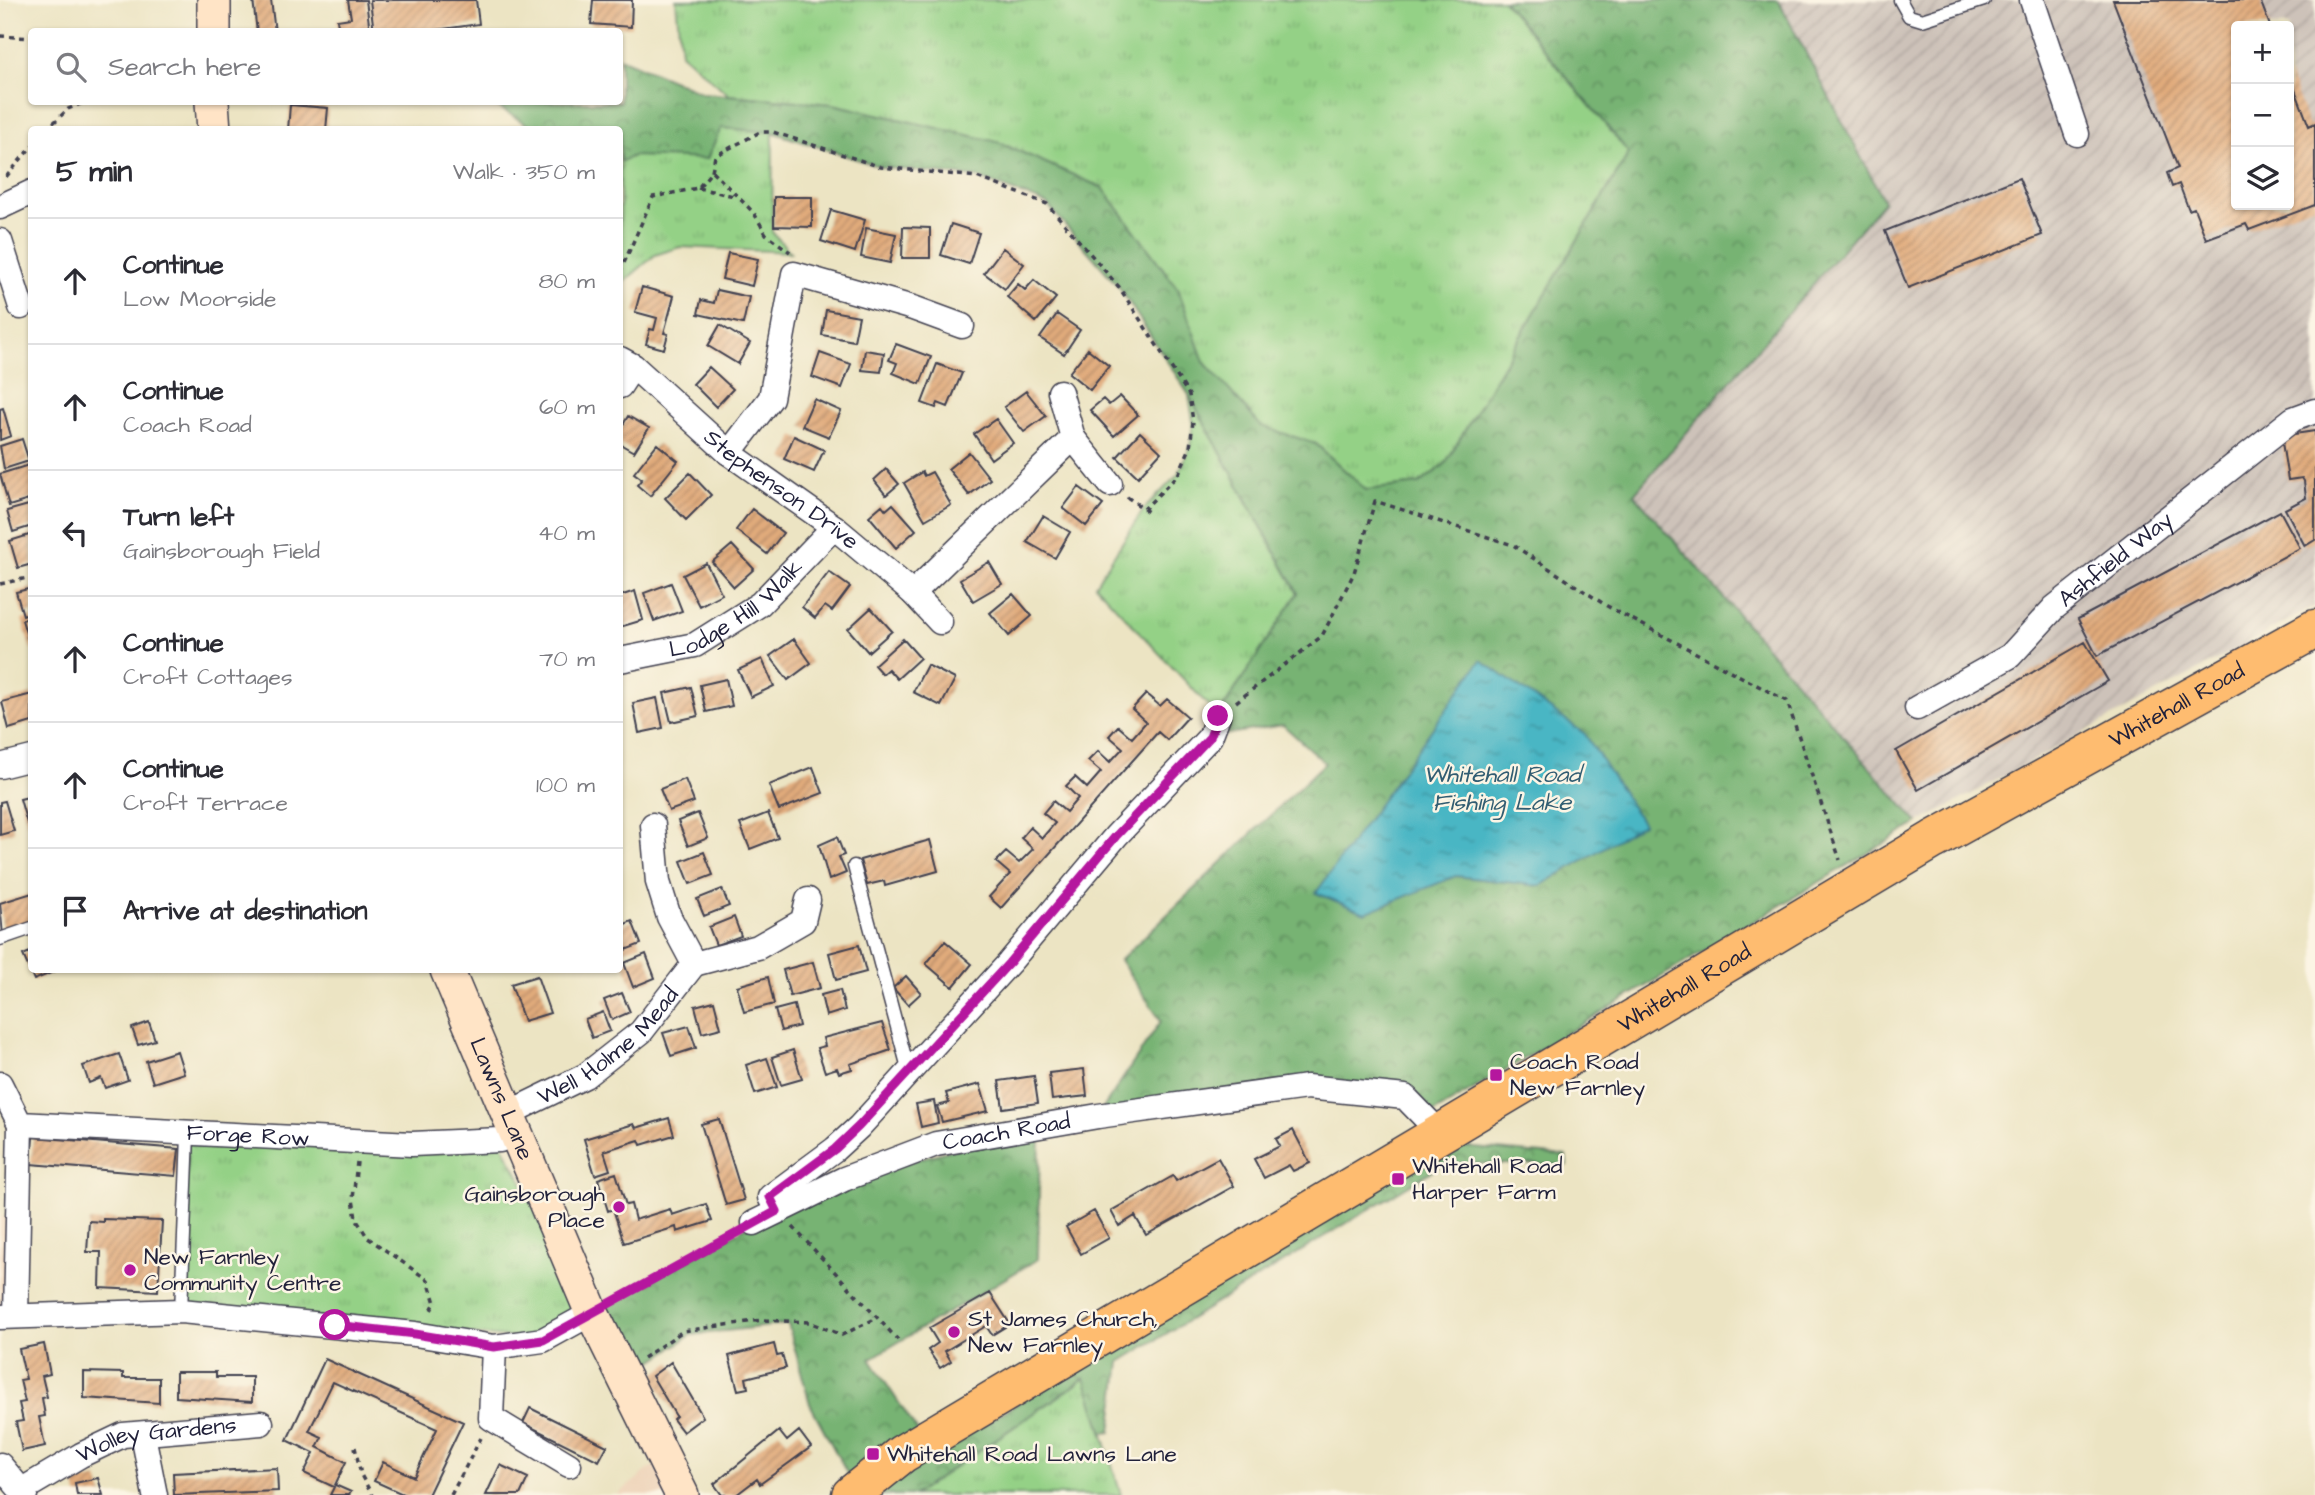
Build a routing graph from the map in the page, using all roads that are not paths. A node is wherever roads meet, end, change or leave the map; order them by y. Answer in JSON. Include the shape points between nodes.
{"nodes":[{"id":1,"x":214,"y":0,"type":"edge"},
{"id":2,"x":1900,"y":0,"type":"edge"},
{"id":3,"x":1984,"y":0,"type":"edge"},
{"id":4,"x":2032,"y":0,"type":"edge"},
{"id":5,"x":214,"y":28,"type":"edge"},
{"id":6,"x":212,"y":105,"type":"edge"},
{"id":7,"x":214,"y":126,"type":"edge"},
{"id":8,"x":2077,"y":134,"type":"dead end"},
{"id":9,"x":28,"y":194,"type":"edge"},
{"id":10,"x":0,"y":207,"type":"edge"},
{"id":11,"x":0,"y":241,"type":"edge"},
{"id":12,"x":21,"y":307,"type":"dead end"},
{"id":13,"x":962,"y":327,"type":"dead end"},
{"id":14,"x":624,"y":370,"type":"edge"},
{"id":15,"x":1060,"y":392,"type":"dead end"},
{"id":16,"x":2315,"y":411,"type":"edge"},
{"id":17,"x":1073,"y":438,"type":"junction"},
{"id":18,"x":729,"y":453,"type":"junction"},
{"id":19,"x":1110,"y":484,"type":"road end"},
{"id":20,"x":834,"y":527,"type":"junction"},
{"id":21,"x":913,"y":593,"type":"junction"},
{"id":22,"x":940,"y":622,"type":"dead end"},
{"id":23,"x":2315,"y":629,"type":"edge"},
{"id":24,"x":623,"y":659,"type":"edge"},
{"id":25,"x":1917,"y":708,"type":"dead end"},
{"id":26,"x":1218,"y":716,"type":"road end"},
{"id":27,"x":28,"y":759,"type":"edge"},
{"id":28,"x":0,"y":766,"type":"edge"},
{"id":29,"x":653,"y":825,"type":"dead end"},
{"id":30,"x":854,"y":866,"type":"dead end"},
{"id":31,"x":808,"y":900,"type":"dead end"},
{"id":32,"x":28,"y":929,"type":"edge"},
{"id":33,"x":0,"y":939,"type":"edge"},
{"id":34,"x":694,"y":964,"type":"junction"},
{"id":35,"x":448,"y":973,"type":"edge"},
{"id":36,"x":909,"y":1072,"type":"junction"},
{"id":37,"x":0,"y":1084,"type":"edge"},
{"id":38,"x":513,"y":1122,"type":"junction"},
{"id":39,"x":20,"y":1124,"type":"junction"},
{"id":40,"x":1441,"y":1134,"type":"junction"},
{"id":41,"x":188,"y":1135,"type":"junction"},
{"id":42,"x":777,"y":1211,"type":"junction"},
{"id":43,"x":754,"y":1223,"type":"road end"},
{"id":44,"x":181,"y":1311,"type":"junction"},
{"id":45,"x":592,"y":1313,"type":"junction"},
{"id":46,"x":8,"y":1316,"type":"edge"},
{"id":47,"x":494,"y":1347,"type":"junction"},
{"id":48,"x":261,"y":1423,"type":"dead end"},
{"id":49,"x":143,"y":1435,"type":"junction"},
{"id":50,"x":0,"y":1465,"type":"edge"},
{"id":51,"x":569,"y":1465,"type":"dead end"},
{"id":52,"x":24,"y":1492,"type":"edge"},
{"id":53,"x":155,"y":1495,"type":"edge"},
{"id":54,"x":682,"y":1495,"type":"edge"},
{"id":55,"x":850,"y":1495,"type":"edge"}],
"edges":[{"from":1,"to":5,"type":"street"},
{"from":2,"to":3,"type":"lane","via":[[1909,16],[1922,20]]},
{"from":4,"to":8,"type":"street"},
{"from":6,"to":7,"type":"street"},
{"from":9,"to":10,"type":"street"},
{"from":11,"to":12,"type":"street"},
{"from":13,"to":18,"type":"street","via":[[913,307],[794,274],[771,398]]},
{"from":14,"to":18,"type":"street","name":"Stephenson Drive"},
{"from":15,"to":17,"type":"street"},
{"from":16,"to":25,"type":"street","name":"Ashfield Way","via":[[2293,419],[2054,608],[2010,656]]},
{"from":17,"to":19,"type":"street"},
{"from":17,"to":21,"type":"street"},
{"from":18,"to":20,"type":"street","name":"Stephenson Drive"},
{"from":20,"to":21,"type":"street","name":"Stephenson Drive"},
{"from":20,"to":24,"type":"street","name":"Lodge Hill Walk","via":[[760,604],[695,645]]},
{"from":21,"to":22,"type":"street","name":"Stephenson Drive"},
{"from":23,"to":40,"type":"main road","name":"Whitehall Road","via":[[1933,840]]},
{"from":26,"to":36,"type":"street","via":[[1210,737],[1116,836]]},
{"from":27,"to":28,"type":"street"},
{"from":29,"to":34,"type":"street","name":"Well Holme Mead","via":[[658,882],[669,917]]},
{"from":30,"to":36,"type":"lane"},
{"from":31,"to":34,"type":"street","name":"Well Holme Mead","via":[[803,921],[758,947]]},
{"from":32,"to":33,"type":"lane"},
{"from":34,"to":38,"type":"street","name":"Well Holme Mead","via":[[641,1032],[585,1076]]},
{"from":35,"to":38,"type":"street","name":"Lawns Lane"},
{"from":36,"to":42,"type":"street","via":[[835,1149],[770,1197]]},
{"from":37,"to":39,"type":"street"},
{"from":38,"to":41,"type":"street","name":"Forge Row","via":[[500,1140],[474,1142],[359,1143]]},
{"from":38,"to":45,"type":"street","name":"Lawns Lane"},
{"from":39,"to":41,"type":"street","name":"Forge Row"},
{"from":39,"to":46,"type":"street"},
{"from":40,"to":42,"type":"street","name":"Coach Road","via":[[1405,1097],[1307,1087],[936,1144]]},
{"from":40,"to":55,"type":"main road","name":"Whitehall Road","via":[[902,1454]]},
{"from":41,"to":44,"type":"lane"},
{"from":42,"to":43,"type":"street","name":"Coach Road"},
{"from":44,"to":46,"type":"street"},
{"from":44,"to":47,"type":"street","via":[[415,1334]]},
{"from":45,"to":47,"type":"street","via":[[543,1340]]},
{"from":45,"to":54,"type":"street","name":"Lawns Lane"},
{"from":47,"to":51,"type":"street","via":[[491,1418]]},
{"from":48,"to":49,"type":"street","name":"Wolley Gardens"},
{"from":49,"to":52,"type":"street","name":"Wolley Gardens","via":[[123,1435],[81,1455]]},
{"from":49,"to":53,"type":"street"},
{"from":50,"to":52,"type":"street"}]}
